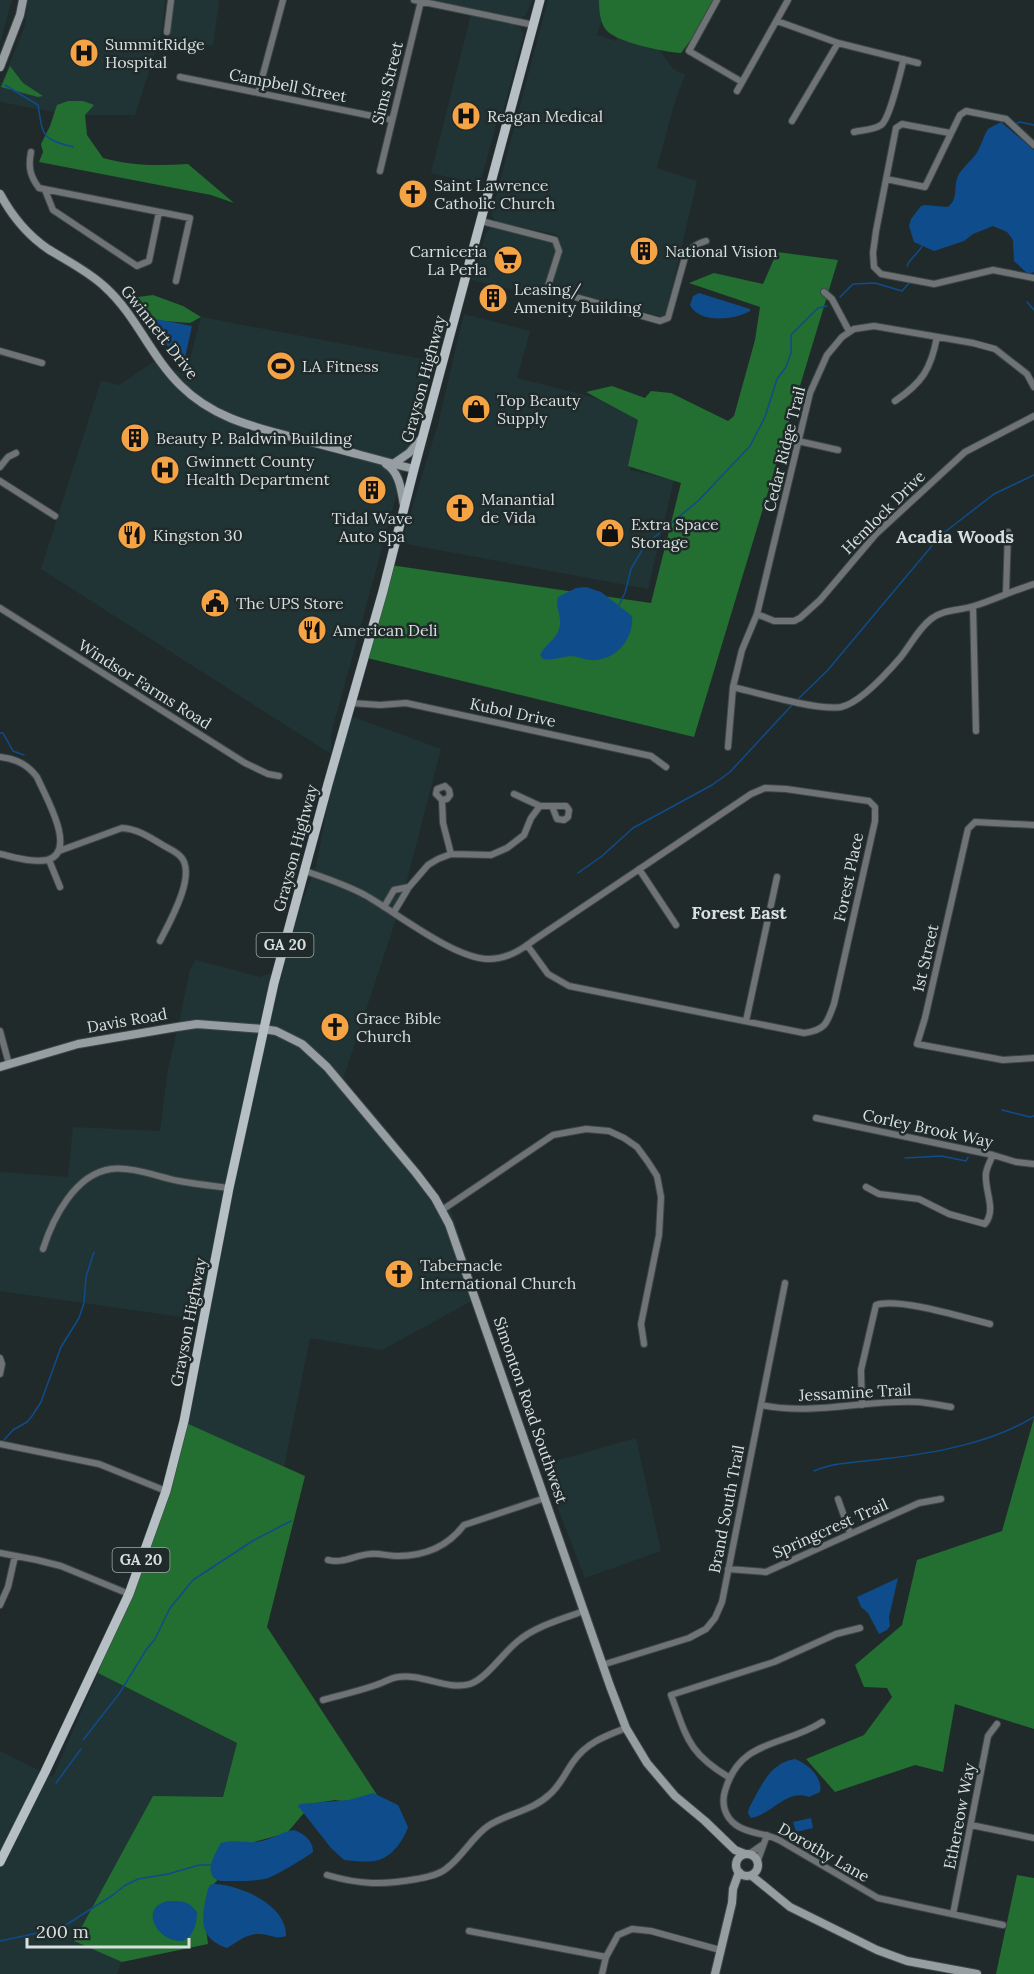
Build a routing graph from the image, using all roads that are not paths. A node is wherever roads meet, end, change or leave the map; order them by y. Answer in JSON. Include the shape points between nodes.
{"nodes":[{"id":1,"x":22,"y":0,"type":"edge"},
{"id":2,"x":171,"y":0,"type":"edge"},
{"id":3,"x":283,"y":0,"type":"edge"},
{"id":4,"x":540,"y":0,"type":"edge"},
{"id":5,"x":717,"y":0,"type":"edge"},
{"id":6,"x":788,"y":0,"type":"edge"},
{"id":7,"x":418,"y":1,"type":"edge"},
{"id":8,"x":777,"y":21,"type":"junction"},
{"id":9,"x":534,"y":25,"type":"junction"},
{"id":10,"x":167,"y":32,"type":"dead end"},
{"id":11,"x":838,"y":43,"type":"junction"},
{"id":12,"x":904,"y":59,"type":"junction"},
{"id":13,"x":918,"y":63,"type":"dead end"},
{"id":14,"x":0,"y":67,"type":"edge"},
{"id":15,"x":180,"y":77,"type":"dead end"},
{"id":16,"x":742,"y":82,"type":"junction"},
{"id":17,"x":736,"y":91,"type":"dead end"},
{"id":18,"x":258,"y":93,"type":"junction"},
{"id":19,"x":392,"y":120,"type":"junction"},
{"id":20,"x":792,"y":121,"type":"dead end"},
{"id":21,"x":854,"y":132,"type":"dead end"},
{"id":22,"x":950,"y":134,"type":"junction"},
{"id":23,"x":1034,"y":145,"type":"edge"},
{"id":24,"x":31,"y":152,"type":"dead end"},
{"id":25,"x":380,"y":171,"type":"dead end"},
{"id":26,"x":886,"y":179,"type":"junction"},
{"id":27,"x":45,"y":190,"type":"junction"},
{"id":28,"x":0,"y":194,"type":"edge"},
{"id":29,"x":159,"y":212,"type":"junction"},
{"id":30,"x":481,"y":221,"type":"junction"},
{"id":31,"x":706,"y":241,"type":"dead end"},
{"id":32,"x":1034,"y":278,"type":"edge"},
{"id":33,"x":176,"y":281,"type":"dead end"},
{"id":34,"x":824,"y":292,"type":"dead end"},
{"id":35,"x":849,"y":331,"type":"junction"},
{"id":36,"x":937,"y":338,"type":"junction"},
{"id":37,"x":0,"y":351,"type":"edge"},
{"id":38,"x":42,"y":363,"type":"dead end"},
{"id":39,"x":1034,"y":369,"type":"edge"},
{"id":40,"x":1027,"y":374,"type":"junction"},
{"id":41,"x":1034,"y":387,"type":"edge"},
{"id":42,"x":895,"y":401,"type":"dead end"},
{"id":43,"x":1034,"y":416,"type":"edge"},
{"id":44,"x":423,"y":437,"type":"junction"},
{"id":45,"x":798,"y":441,"type":"junction"},
{"id":46,"x":838,"y":450,"type":"dead end"},
{"id":47,"x":16,"y":453,"type":"dead end"},
{"id":48,"x":378,"y":459,"type":"junction"},
{"id":49,"x":393,"y":464,"type":"junction"},
{"id":50,"x":0,"y":467,"type":"edge"},
{"id":51,"x":414,"y":469,"type":"junction"},
{"id":52,"x":0,"y":481,"type":"edge"},
{"id":53,"x":404,"y":505,"type":"junction"},
{"id":54,"x":55,"y":516,"type":"dead end"},
{"id":55,"x":1008,"y":532,"type":"dead end"},
{"id":56,"x":1034,"y":584,"type":"edge"},
{"id":57,"x":1006,"y":593,"type":"junction"},
{"id":58,"x":973,"y":607,"type":"junction"},
{"id":59,"x":0,"y":608,"type":"edge"},
{"id":60,"x":757,"y":614,"type":"junction"},
{"id":61,"x":734,"y":687,"type":"junction"},
{"id":62,"x":351,"y":703,"type":"junction"},
{"id":63,"x":976,"y":731,"type":"dead end"},
{"id":64,"x":728,"y":747,"type":"dead end"},
{"id":65,"x":0,"y":757,"type":"edge"},
{"id":66,"x":666,"y":767,"type":"dead end"},
{"id":67,"x":279,"y":776,"type":"dead end"},
{"id":68,"x":514,"y":794,"type":"dead end"},
{"id":69,"x":442,"y":800,"type":"dead end"},
{"id":70,"x":552,"y":806,"type":"dead end"},
{"id":71,"x":540,"y":807,"type":"junction"},
{"id":72,"x":1034,"y":825,"type":"edge"},
{"id":73,"x":59,"y":851,"type":"junction"},
{"id":74,"x":0,"y":854,"type":"edge"},
{"id":75,"x":451,"y":854,"type":"junction"},
{"id":76,"x":49,"y":860,"type":"junction"},
{"id":77,"x":639,"y":869,"type":"junction"},
{"id":78,"x":305,"y":871,"type":"junction"},
{"id":79,"x":777,"y":877,"type":"dead end"},
{"id":80,"x":409,"y":886,"type":"junction"},
{"id":81,"x":60,"y":887,"type":"dead end"},
{"id":82,"x":384,"y":907,"type":"junction"},
{"id":83,"x":394,"y":912,"type":"junction"},
{"id":84,"x":676,"y":926,"type":"dead end"},
{"id":85,"x":160,"y":941,"type":"dead end"},
{"id":86,"x":527,"y":945,"type":"junction"},
{"id":87,"x":746,"y":1021,"type":"junction"},
{"id":88,"x":263,"y":1029,"type":"junction"},
{"id":89,"x":0,"y":1031,"type":"edge"},
{"id":90,"x":1034,"y":1058,"type":"edge"},
{"id":91,"x":4,"y":1066,"type":"edge"},
{"id":92,"x":816,"y":1118,"type":"dead end"},
{"id":93,"x":993,"y":1155,"type":"junction"},
{"id":94,"x":1034,"y":1164,"type":"edge"},
{"id":95,"x":866,"y":1187,"type":"dead end"},
{"id":96,"x":229,"y":1188,"type":"junction"},
{"id":97,"x":442,"y":1210,"type":"junction"},
{"id":98,"x":43,"y":1249,"type":"dead end"},
{"id":99,"x":785,"y":1283,"type":"dead end"},
{"id":100,"x":990,"y":1324,"type":"dead end"},
{"id":101,"x":644,"y":1344,"type":"dead end"},
{"id":102,"x":0,"y":1358,"type":"edge"},
{"id":103,"x":0,"y":1374,"type":"edge"},
{"id":104,"x":761,"y":1405,"type":"junction"},
{"id":105,"x":862,"y":1405,"type":"junction"},
{"id":106,"x":951,"y":1407,"type":"dead end"},
{"id":107,"x":0,"y":1444,"type":"edge"},
{"id":108,"x":166,"y":1491,"type":"junction"},
{"id":109,"x":545,"y":1498,"type":"junction"},
{"id":110,"x":941,"y":1498,"type":"dead end"},
{"id":111,"x":838,"y":1499,"type":"dead end"},
{"id":112,"x":850,"y":1533,"type":"junction"},
{"id":113,"x":0,"y":1554,"type":"edge"},
{"id":114,"x":15,"y":1556,"type":"junction"},
{"id":115,"x":328,"y":1560,"type":"dead end"},
{"id":116,"x":728,"y":1569,"type":"junction"},
{"id":117,"x":129,"y":1594,"type":"junction"},
{"id":118,"x":0,"y":1605,"type":"edge"},
{"id":119,"x":584,"y":1611,"type":"junction"},
{"id":120,"x":861,"y":1628,"type":"dead end"},
{"id":121,"x":602,"y":1665,"type":"junction"},
{"id":122,"x":323,"y":1700,"type":"dead end"},
{"id":123,"x":822,"y":1722,"type":"dead end"},
{"id":124,"x":997,"y":1724,"type":"dead end"},
{"id":125,"x":626,"y":1728,"type":"junction"},
{"id":126,"x":730,"y":1778,"type":"junction"},
{"id":127,"x":693,"y":1813,"type":"junction"},
{"id":128,"x":971,"y":1825,"type":"junction"},
{"id":129,"x":767,"y":1835,"type":"junction"},
{"id":130,"x":1034,"y":1838,"type":"edge"},
{"id":131,"x":762,"y":1845,"type":"junction"},
{"id":132,"x":747,"y":1854,"type":"junction"},
{"id":133,"x":0,"y":1862,"type":"edge"},
{"id":134,"x":736,"y":1862,"type":"junction"},
{"id":135,"x":754,"y":1870,"type":"junction"},
{"id":136,"x":739,"y":1872,"type":"junction"},
{"id":137,"x":327,"y":1875,"type":"dead end"},
{"id":138,"x":732,"y":1903,"type":"junction"},
{"id":139,"x":953,"y":1914,"type":"junction"},
{"id":140,"x":1003,"y":1925,"type":"dead end"},
{"id":141,"x":469,"y":1931,"type":"dead end"},
{"id":142,"x":720,"y":1950,"type":"junction"},
{"id":143,"x":606,"y":1958,"type":"junction"},
{"id":144,"x":951,"y":1972,"type":"edge"},
{"id":145,"x":602,"y":1974,"type":"edge"},
{"id":146,"x":715,"y":1974,"type":"edge"},
{"id":147,"x":977,"y":1974,"type":"edge"}],
"edges":[{"from":1,"to":14,"type":"street","via":[[21,15]]},
{"from":2,"to":10,"type":"street"},
{"from":3,"to":18,"type":"street"},
{"from":4,"to":9,"type":"main road","name":"Grayson Highway","number":"GA 20"},
{"from":5,"to":16,"type":"street","via":[[689,51]]},
{"from":6,"to":8,"type":"street"},
{"from":7,"to":9,"type":"street"},
{"from":7,"to":19,"type":"street","name":"Sims Street"},
{"from":8,"to":11,"type":"street"},
{"from":8,"to":16,"type":"street"},
{"from":9,"to":30,"type":"main road","name":"Grayson Highway","number":"GA 20"},
{"from":11,"to":12,"type":"street"},
{"from":11,"to":20,"type":"street"},
{"from":12,"to":13,"type":"street"},
{"from":12,"to":21,"type":"street","via":[[886,120],[876,128]]},
{"from":15,"to":18,"type":"street","name":"Campbell Street"},
{"from":16,"to":17,"type":"street"},
{"from":18,"to":19,"type":"street","name":"Campbell Street"},
{"from":19,"to":25,"type":"street","name":"Sims Street"},
{"from":22,"to":23,"type":"street","via":[[966,111],[1006,119]]},
{"from":22,"to":26,"type":"street","via":[[925,187]]},
{"from":22,"to":26,"type":"street","via":[[898,126]]},
{"from":24,"to":27,"type":"street","via":[[28,166],[32,178]]},
{"from":26,"to":32,"type":"street","via":[[873,252],[874,267],[881,274],[934,284],[993,270]]},
{"from":27,"to":29,"type":"street"},
{"from":27,"to":29,"type":"street","via":[[53,210],[137,266],[149,261]]},
{"from":28,"to":48,"type":"street","name":"Gwinnett Drive","via":[[30,234],[94,278],[118,300],[168,372],[198,401],[248,425]]},
{"from":29,"to":33,"type":"street","via":[[190,218]]},
{"from":30,"to":31,"type":"street","via":[[555,240],[559,251],[548,289],[660,321],[668,318],[688,250]]},
{"from":30,"to":44,"type":"main road","name":"Grayson Highway","number":"GA 20"},
{"from":34,"to":35,"type":"street"},
{"from":35,"to":36,"type":"street","via":[[874,326]]},
{"from":35,"to":45,"type":"street","name":"Cedar Ridge Trail","via":[[827,355],[810,393]]},
{"from":36,"to":40,"type":"street","via":[[995,349]]},
{"from":36,"to":42,"type":"street","via":[[926,372]]},
{"from":37,"to":38,"type":"street"},
{"from":39,"to":40,"type":"street"},
{"from":40,"to":41,"type":"street"},
{"from":43,"to":60,"type":"street","name":"Hemlock Drive","via":[[965,452],[876,534],[800,618],[774,621]]},
{"from":44,"to":49,"type":"street"},
{"from":44,"to":51,"type":"main road","name":"Grayson Highway","number":"GA 20"},
{"from":45,"to":46,"type":"street"},
{"from":45,"to":60,"type":"street","name":"Cedar Ridge Trail"},
{"from":47,"to":50,"type":"street"},
{"from":48,"to":49,"type":"street","name":"Gwinnett Drive"},
{"from":48,"to":53,"type":"street","via":[[396,474]]},
{"from":49,"to":51,"type":"street","name":"Gwinnett Drive"},
{"from":51,"to":53,"type":"main road","name":"Grayson Highway","number":"GA 20"},
{"from":52,"to":54,"type":"street"},
{"from":53,"to":62,"type":"main road","name":"Grayson Highway","number":"GA 20"},
{"from":55,"to":57,"type":"street"},
{"from":56,"to":57,"type":"street"},
{"from":57,"to":58,"type":"street"},
{"from":58,"to":61,"type":"street","via":[[950,610],[931,619],[899,659],[863,694],[841,707],[822,707]]},
{"from":58,"to":63,"type":"street"},
{"from":59,"to":67,"type":"street","name":"Windsor Farms Road","via":[[245,764]]},
{"from":60,"to":61,"type":"street","name":"Cedar Ridge Trail","via":[[742,650]]},
{"from":61,"to":64,"type":"street","name":"Cedar Ridge Trail"},
{"from":62,"to":66,"type":"street","name":"Kubol Drive","via":[[417,705],[651,756]]},
{"from":62,"to":78,"type":"main road","name":"Grayson Highway","number":"GA 20"},
{"from":65,"to":73,"type":"street","via":[[23,763],[37,777],[60,830]]},
{"from":68,"to":71,"type":"street"},
{"from":69,"to":75,"type":"street"},
{"from":70,"to":71,"type":"street"},
{"from":71,"to":75,"type":"street","via":[[524,835],[507,848],[491,855]]},
{"from":72,"to":90,"type":"street","name":"1st Street","via":[[975,822],[968,829],[917,1044],[1003,1060]]},
{"from":73,"to":76,"type":"street"},
{"from":73,"to":85,"type":"street","via":[[111,831],[132,828],[181,857],[186,872],[184,883]]},
{"from":74,"to":76,"type":"street"},
{"from":75,"to":80,"type":"street","via":[[428,865]]},
{"from":76,"to":81,"type":"street"},
{"from":77,"to":84,"type":"street"},
{"from":77,"to":86,"type":"street","name":"Forest Place"},
{"from":77,"to":87,"type":"street","name":"Forest Place","via":[[765,788],[869,801],[875,807],[828,1022],[818,1031],[804,1033]]},
{"from":78,"to":82,"type":"street","name":"Forest Place","via":[[344,885]]},
{"from":78,"to":88,"type":"main road","name":"Grayson Highway","number":"GA 20"},
{"from":79,"to":87,"type":"street"},
{"from":80,"to":82,"type":"street","via":[[394,890]]},
{"from":80,"to":83,"type":"street"},
{"from":82,"to":83,"type":"street","name":"Forest Place"},
{"from":83,"to":86,"type":"street","name":"Forest Place","via":[[436,939],[486,959],[507,957]]},
{"from":86,"to":87,"type":"street","name":"Forest Place","via":[[548,974],[569,986]]},
{"from":88,"to":91,"type":"street","name":"Davis Road","via":[[197,1024],[78,1044]]},
{"from":88,"to":96,"type":"main road","name":"Grayson Highway","number":"GA 20"},
{"from":88,"to":97,"type":"street","name":"Simonton Road Southwest","via":[[296,1040],[322,1061],[416,1172]]},
{"from":89,"to":91,"type":"street"},
{"from":92,"to":93,"type":"street","name":"Corley Brook Way"},
{"from":93,"to":94,"type":"street","name":"Corley Brook Way"},
{"from":93,"to":95,"type":"street","via":[[986,1176],[990,1205],[985,1224],[949,1214],[920,1199],[879,1194]]},
{"from":96,"to":98,"type":"street","via":[[107,1169],[89,1177],[62,1205]]},
{"from":96,"to":108,"type":"main road","name":"Grayson Highway","number":"GA 20","via":[[184,1421]]},
{"from":97,"to":101,"type":"street","via":[[553,1135],[586,1129],[609,1131],[624,1138],[637,1147],[657,1176],[661,1197],[659,1235],[641,1324]]},
{"from":97,"to":109,"type":"street","name":"Simonton Road Southwest","via":[[462,1256]]},
{"from":99,"to":104,"type":"street","name":"Brand South Trail"},
{"from":100,"to":105,"type":"street","via":[[902,1304],[876,1305],[861,1370]]},
{"from":102,"to":103,"type":"street"},
{"from":104,"to":105,"type":"street","name":"Jessamine Trail","via":[[806,1409]]},
{"from":104,"to":116,"type":"street","name":"Brand South Trail"},
{"from":105,"to":106,"type":"street","name":"Jessamine Trail","via":[[917,1402]]},
{"from":107,"to":108,"type":"street","via":[[99,1464]]},
{"from":108,"to":117,"type":"main road","name":"Grayson Highway","number":"GA 20"},
{"from":109,"to":115,"type":"street","via":[[464,1525],[444,1544],[429,1551]]},
{"from":109,"to":119,"type":"street","name":"Simonton Road Southwest"},
{"from":110,"to":112,"type":"street","name":"Springcrest Trail","via":[[919,1503]]},
{"from":111,"to":112,"type":"street"},
{"from":112,"to":116,"type":"street","name":"Springcrest Trail","via":[[766,1572]]},
{"from":113,"to":114,"type":"street"},
{"from":114,"to":117,"type":"street","via":[[61,1566]]},
{"from":114,"to":118,"type":"street"},
{"from":116,"to":121,"type":"street","name":"Brand South Trail","via":[[722,1602],[706,1629]]},
{"from":117,"to":133,"type":"main road","name":"Grayson Highway","number":"GA 20"},
{"from":119,"to":121,"type":"street","name":"Simonton Road Southwest"},
{"from":119,"to":122,"type":"street","via":[[519,1640],[482,1678],[471,1684],[460,1686],[398,1677]]},
{"from":120,"to":126,"type":"street","via":[[836,1634],[774,1662],[671,1695],[691,1744],[707,1763]]},
{"from":121,"to":125,"type":"street","name":"Simonton Road Southwest"},
{"from":123,"to":126,"type":"street","name":"Dorothy Lane","via":[[751,1752]]},
{"from":124,"to":128,"type":"street","name":"Ethereow Way","via":[[988,1736]]},
{"from":125,"to":127,"type":"street","name":"Simonton Road Southwest","via":[[660,1780]]},
{"from":125,"to":137,"type":"street","via":[[591,1743],[549,1796],[486,1827],[442,1872],[386,1884]]},
{"from":126,"to":129,"type":"street","name":"Dorothy Lane","via":[[723,1799],[728,1816],[738,1826]]},
{"from":127,"to":132,"type":"street","name":"Simonton Road Southwest","via":[[735,1850]]},
{"from":127,"to":134,"type":"street","name":"Simonton Road Southwest"},
{"from":128,"to":130,"type":"street"},
{"from":128,"to":139,"type":"street","name":"Ethereow Way"},
{"from":129,"to":131,"type":"street"},
{"from":129,"to":139,"type":"street","name":"Dorothy Lane","via":[[878,1898]]},
{"from":131,"to":132,"type":"street"},
{"from":131,"to":135,"type":"street"},
{"from":132,"to":134,"type":"street"},
{"from":132,"to":135,"type":"street","name":"Simonton Road Southwest"},
{"from":134,"to":136,"type":"street"},
{"from":135,"to":136,"type":"street"},
{"from":135,"to":138,"type":"street","via":[[741,1883]]},
{"from":135,"to":144,"type":"street","via":[[796,1909],[832,1929],[907,1961]]},
{"from":136,"to":138,"type":"street"},
{"from":138,"to":142,"type":"street"},
{"from":139,"to":140,"type":"street","name":"Dorothy Lane"},
{"from":141,"to":143,"type":"street"},
{"from":142,"to":143,"type":"street","via":[[632,1929],[618,1935]]},
{"from":142,"to":146,"type":"street"},
{"from":143,"to":145,"type":"street"},
{"from":144,"to":147,"type":"street"}]}
